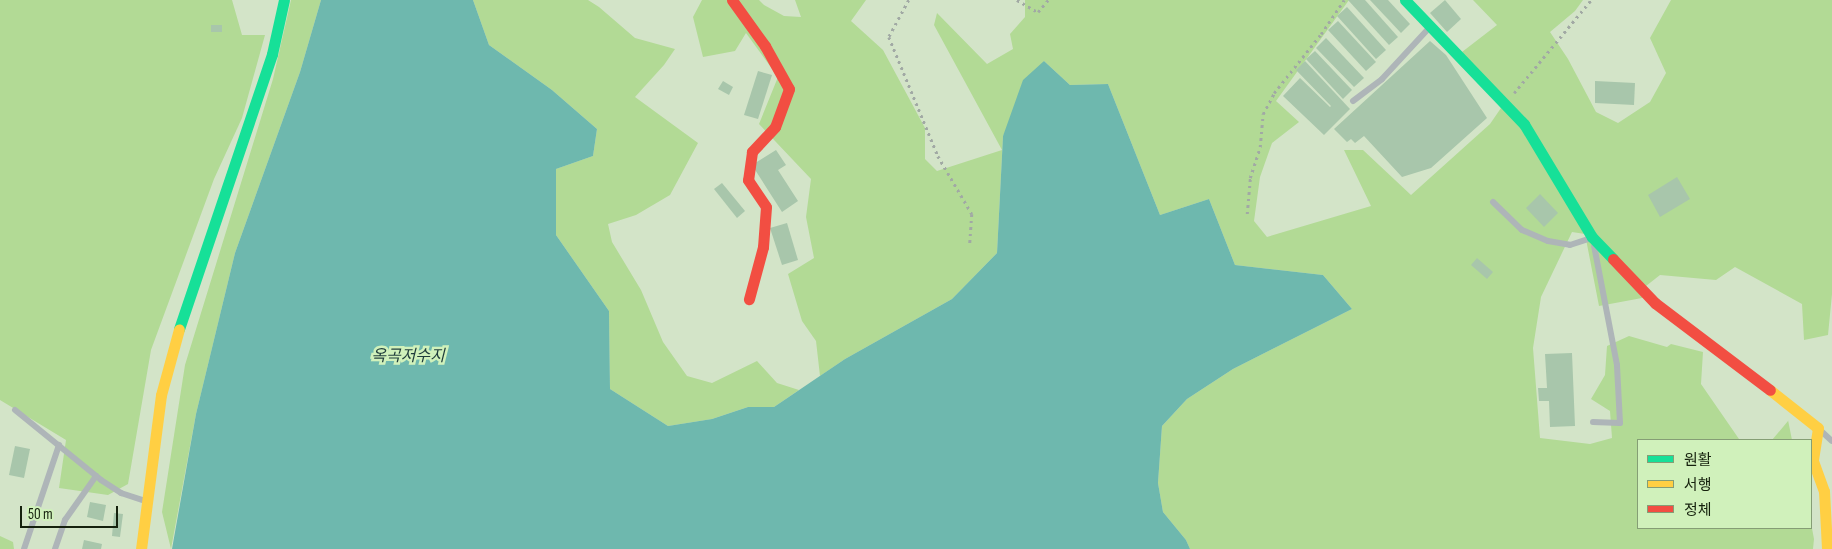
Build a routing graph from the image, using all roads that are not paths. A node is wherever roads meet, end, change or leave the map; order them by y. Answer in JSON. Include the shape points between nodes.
{"nodes":[{"id":1,"x":284,"y":0,"type":"edge"},
{"id":2,"x":732,"y":0,"type":"edge"},
{"id":3,"x":1405,"y":0,"type":"edge"},
{"id":4,"x":1430,"y":27,"type":"junction"},
{"id":5,"x":1353,"y":101,"type":"dead end"},
{"id":6,"x":1493,"y":202,"type":"dead end"},
{"id":7,"x":1592,"y":237,"type":"junction"},
{"id":8,"x":749,"y":298,"type":"dead end"},
{"id":9,"x":15,"y":410,"type":"dead end"},
{"id":10,"x":1594,"y":422,"type":"dead end"},
{"id":11,"x":1818,"y":428,"type":"junction"},
{"id":12,"x":1832,"y":441,"type":"edge"},
{"id":13,"x":59,"y":445,"type":"junction"},
{"id":14,"x":96,"y":476,"type":"junction"},
{"id":15,"x":147,"y":502,"type":"junction"},
{"id":16,"x":24,"y":549,"type":"edge"},
{"id":17,"x":55,"y":549,"type":"edge"},
{"id":18,"x":141,"y":549,"type":"edge"},
{"id":19,"x":1827,"y":549,"type":"edge"}],
"edges":[{"from":1,"to":15,"type":"street","via":[[272,54],[161,395]]},
{"from":2,"to":8,"type":"street","via":[[765,46],[789,89],[775,127],[752,152],[748,180],[766,207],[763,247]]},
{"from":3,"to":4,"type":"street"},
{"from":4,"to":5,"type":"lane","via":[[1382,79]]},
{"from":4,"to":7,"type":"street","via":[[1524,124]]},
{"from":6,"to":7,"type":"lane","via":[[1522,230],[1548,241],[1570,245]]},
{"from":7,"to":10,"type":"lane","via":[[1617,365],[1620,423]]},
{"from":7,"to":11,"type":"street","via":[[1655,303]]},
{"from":9,"to":13,"type":"lane"},
{"from":11,"to":12,"type":"lane"},
{"from":11,"to":19,"type":"street","via":[[1813,461],[1824,491]]},
{"from":13,"to":14,"type":"lane"},
{"from":13,"to":16,"type":"lane"},
{"from":14,"to":15,"type":"lane","via":[[121,493]]},
{"from":14,"to":17,"type":"lane","via":[[65,520]]},
{"from":15,"to":18,"type":"street"}]}
